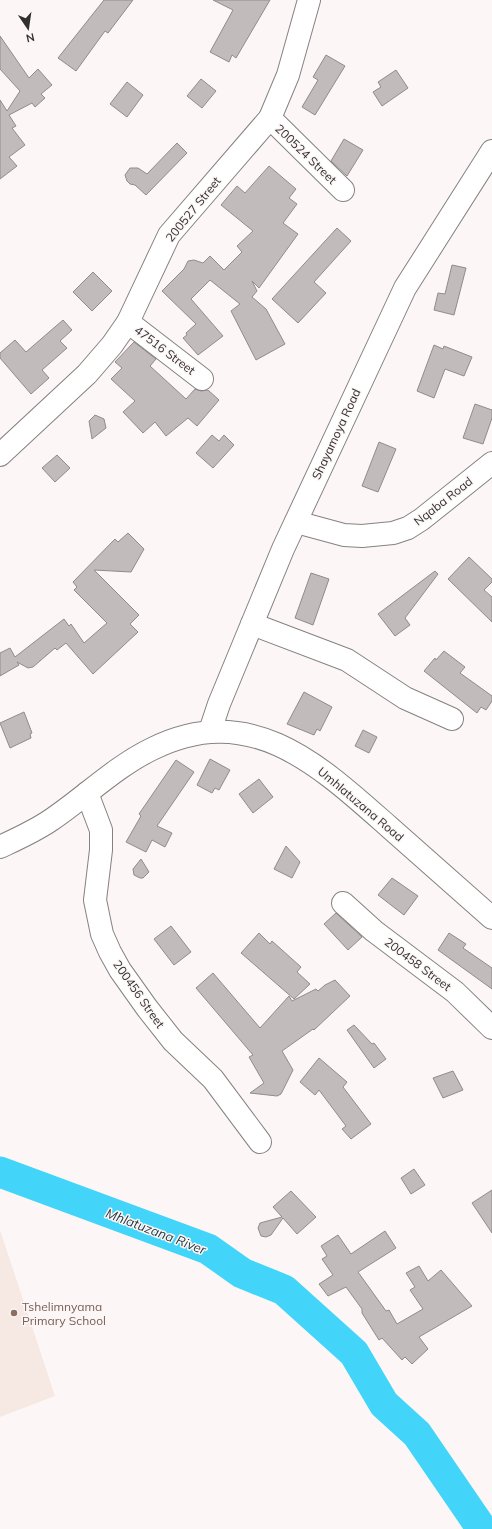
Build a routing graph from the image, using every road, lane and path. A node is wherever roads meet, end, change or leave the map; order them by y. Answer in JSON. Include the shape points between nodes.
{"nodes":[{"id":1,"x":309,"y":0,"type":"edge"},
{"id":2,"x":270,"y":118,"type":"junction"},
{"id":3,"x":492,"y":151,"type":"edge"},
{"id":4,"x":343,"y":190,"type":"dead end"},
{"id":5,"x":128,"y":322,"type":"junction"},
{"id":6,"x":202,"y":379,"type":"dead end"},
{"id":7,"x":0,"y":455,"type":"edge"},
{"id":8,"x":492,"y":463,"type":"edge"},
{"id":9,"x":296,"y":522,"type":"junction"},
{"id":10,"x":252,"y":624,"type":"junction"},
{"id":11,"x":452,"y":719,"type":"dead end"},
{"id":12,"x":210,"y":731,"type":"junction"},
{"id":13,"x":87,"y":793,"type":"junction"},
{"id":14,"x":0,"y":847,"type":"edge"},
{"id":15,"x":343,"y":903,"type":"dead end"},
{"id":16,"x":492,"y":918,"type":"edge"},
{"id":17,"x":492,"y":1028,"type":"edge"},
{"id":18,"x":260,"y":1142,"type":"dead end"}],
"edges":[{"from":1,"to":2,"type":"street","name":"200527 Street","via":[[288,75]]},
{"from":2,"to":4,"type":"street","name":"200524 Street"},
{"from":2,"to":5,"type":"street","name":"200527 Street","via":[[169,235]]},
{"from":3,"to":9,"type":"street","name":"Shayamoya Road","via":[[405,288]]},
{"from":5,"to":6,"type":"street","name":"47516 Street"},
{"from":5,"to":7,"type":"street","name":"200527 Street","via":[[87,374]]},
{"from":8,"to":9,"type":"street","name":"Nqaba Road","via":[[422,520],[393,533],[344,535]]},
{"from":9,"to":10,"type":"street","name":"Shayamoya Road"},
{"from":10,"to":11,"type":"street","via":[[347,660],[411,702]]},
{"from":10,"to":12,"type":"street","name":"Shayamoya Road"},
{"from":12,"to":13,"type":"street","name":"Umhlatuzana Road","via":[[178,738],[153,748]]},
{"from":12,"to":16,"type":"street","name":"Umhlatuzana Road","via":[[260,737],[316,766],[340,783]]},
{"from":13,"to":14,"type":"street","name":"Umhlatuzana Road","via":[[51,820]]},
{"from":13,"to":18,"type":"street","name":"200456 Street","via":[[101,830],[95,900],[102,934],[110,952],[147,1008],[174,1041],[213,1080]]},
{"from":15,"to":17,"type":"street","name":"200458 Street","via":[[374,931],[455,992]]}]}
